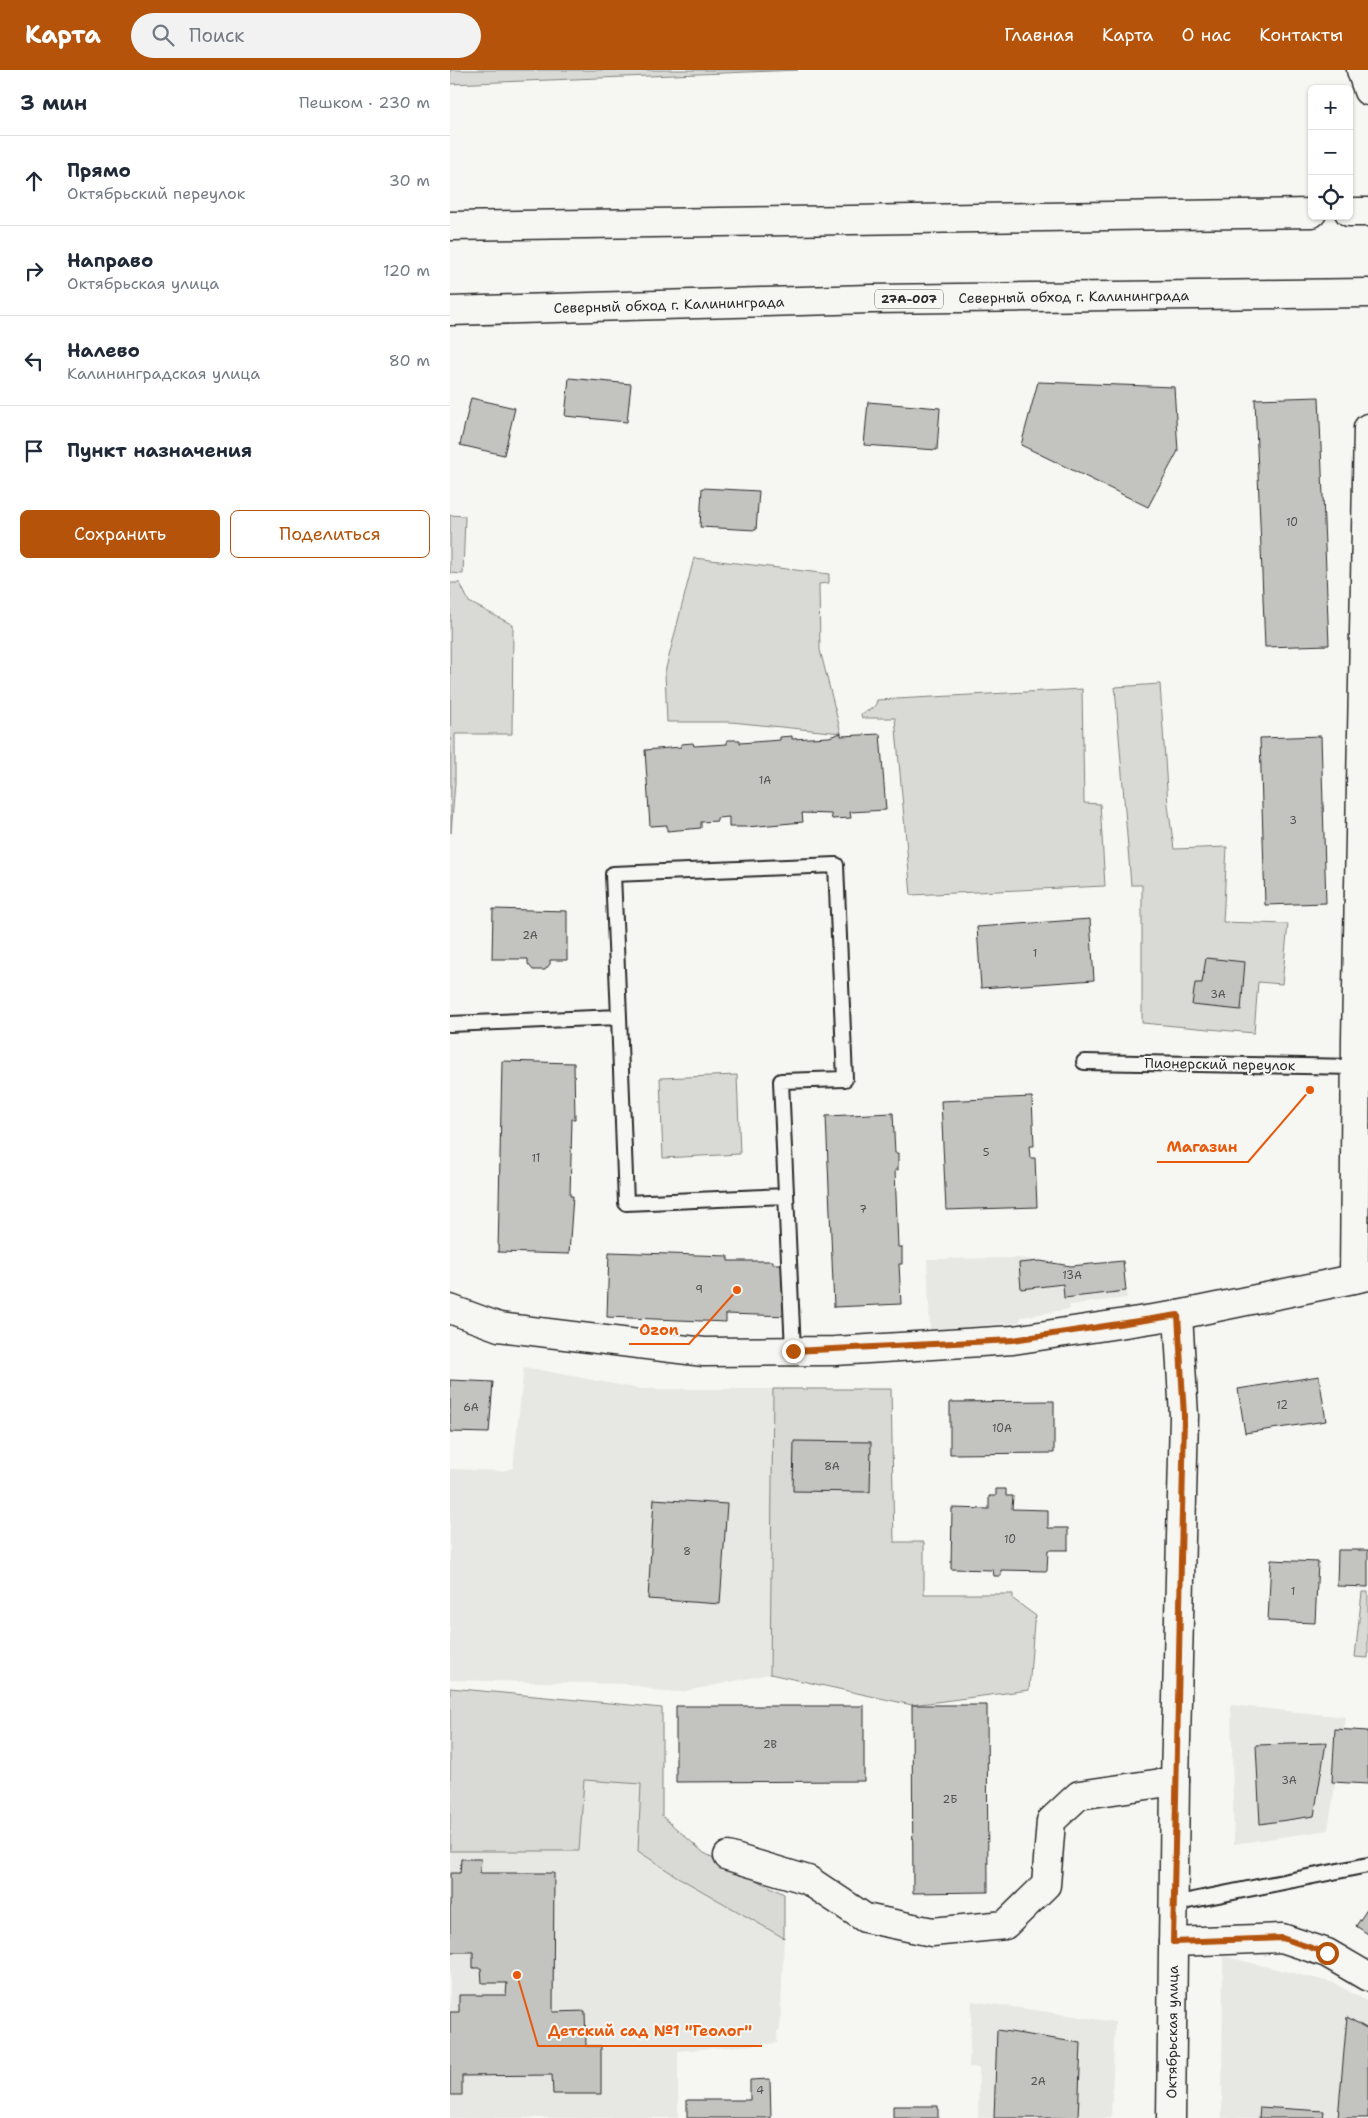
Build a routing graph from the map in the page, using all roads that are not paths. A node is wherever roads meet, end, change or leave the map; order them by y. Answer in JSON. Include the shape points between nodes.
{"nodes":[{"id":1,"x":1361,"y":70,"type":"edge"},
{"id":2,"x":1368,"y":91,"type":"edge"},
{"id":3,"x":1308,"y":212,"type":"edge"},
{"id":4,"x":1353,"y":212,"type":"edge"},
{"id":5,"x":1368,"y":212,"type":"edge"},
{"id":6,"x":450,"y":226,"type":"edge"},
{"id":7,"x":1368,"y":293,"type":"edge"},
{"id":8,"x":450,"y":311,"type":"edge"},
{"id":9,"x":1368,"y":428,"type":"edge"},
{"id":10,"x":619,"y":1017,"type":"junction"},
{"id":11,"x":450,"y":1024,"type":"edge"},
{"id":12,"x":1084,"y":1062,"type":"dead end"},
{"id":13,"x":1355,"y":1067,"type":"junction"},
{"id":14,"x":786,"y":1196,"type":"junction"},
{"id":15,"x":1362,"y":1198,"type":"edge"},
{"id":16,"x":1361,"y":1278,"type":"edge"},
{"id":17,"x":450,"y":1309,"type":"edge"},
{"id":18,"x":1178,"y":1315,"type":"junction"},
{"id":19,"x":793,"y":1351,"type":"junction"},
{"id":20,"x":1175,"y":1781,"type":"junction"},
{"id":21,"x":728,"y":1856,"type":"dead end"},
{"id":22,"x":1368,"y":1865,"type":"edge"},
{"id":23,"x":1173,"y":1904,"type":"junction"},
{"id":24,"x":1173,"y":1942,"type":"junction"},
{"id":25,"x":1368,"y":1977,"type":"edge"},
{"id":26,"x":1171,"y":2118,"type":"edge"}],
"edges":[{"from":1,"to":2,"type":"main road"},
{"from":3,"to":6,"type":"main road"},
{"from":4,"to":5,"type":"main road"},
{"from":7,"to":8,"type":"main road","name":"Северный обход г. Калининграда","number":"27А-007","via":[[870,299]]},
{"from":9,"to":13,"type":"main road"},
{"from":10,"to":11,"type":"lane"},
{"from":10,"to":14,"type":"lane","via":[[626,1203]]},
{"from":10,"to":14,"type":"lane","via":[[612,874],[836,865],[845,1079],[782,1082]]},
{"from":12,"to":13,"type":"lane","name":"Пионерский переулок"},
{"from":13,"to":15,"type":"main road"},
{"from":14,"to":19,"type":"lane"},
{"from":15,"to":16,"type":"main road"},
{"from":16,"to":18,"type":"main road"},
{"from":17,"to":19,"type":"main road","via":[[499,1327],[704,1352]]},
{"from":18,"to":19,"type":"main road","via":[[1013,1340]]},
{"from":18,"to":20,"type":"main road","name":"Октябрьская улица","via":[[1184,1416]]},
{"from":20,"to":21,"type":"main road","via":[[1079,1795],[1051,1821],[1046,1885],[1004,1925],[932,1932],[865,1918],[808,1880]]},
{"from":20,"to":23,"type":"main road","name":"Октябрьская улица"},
{"from":22,"to":23,"type":"lane"},
{"from":23,"to":24,"type":"main road","name":"Октябрьская улица"},
{"from":24,"to":25,"type":"main road","via":[[1282,1938],[1327,1953]]},
{"from":24,"to":26,"type":"main road","name":"Октябрьская улица"}]}
